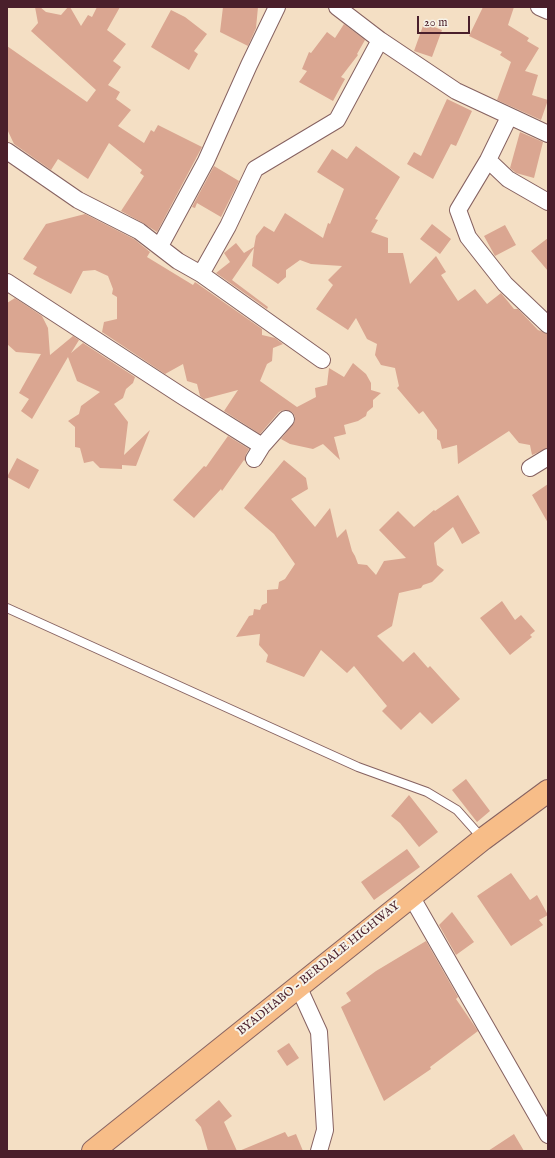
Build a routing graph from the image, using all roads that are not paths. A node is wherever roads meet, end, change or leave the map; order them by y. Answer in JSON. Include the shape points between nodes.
{"nodes":[{"id":1,"x":277,"y":7,"type":"edge"},
{"id":2,"x":337,"y":7,"type":"edge"},
{"id":3,"x":539,"y":7,"type":"edge"},
{"id":4,"x":548,"y":11,"type":"edge"},
{"id":5,"x":380,"y":40,"type":"junction"},
{"id":6,"x":509,"y":117,"type":"junction"},
{"id":7,"x":548,"y":134,"type":"edge"},
{"id":8,"x":7,"y":151,"type":"edge"},
{"id":9,"x":488,"y":160,"type":"junction"},
{"id":10,"x":548,"y":202,"type":"edge"},
{"id":11,"x":160,"y":246,"type":"junction"},
{"id":12,"x":202,"y":274,"type":"junction"},
{"id":13,"x":7,"y":282,"type":"edge"},
{"id":14,"x":548,"y":325,"type":"edge"},
{"id":15,"x":322,"y":360,"type":"dead end"},
{"id":16,"x":286,"y":419,"type":"dead end"},
{"id":17,"x":548,"y":457,"type":"edge"},
{"id":18,"x":530,"y":468,"type":"dead end"},
{"id":19,"x":7,"y":608,"type":"edge"},
{"id":20,"x":548,"y":791,"type":"edge"},
{"id":21,"x":483,"y":838,"type":"junction"},
{"id":22,"x":412,"y":896,"type":"junction"},
{"id":23,"x":298,"y":986,"type":"junction"},
{"id":24,"x":548,"y":1135,"type":"edge"},
{"id":25,"x":93,"y":1151,"type":"edge"},
{"id":26,"x":319,"y":1151,"type":"edge"}],
"edges":[{"from":1,"to":11,"type":"street","via":[[206,161]]},
{"from":2,"to":5,"type":"street"},
{"from":3,"to":4,"type":"street"},
{"from":5,"to":6,"type":"street","via":[[456,91]]},
{"from":5,"to":12,"type":"street","via":[[337,120],[255,169]]},
{"from":6,"to":7,"type":"street"},
{"from":6,"to":9,"type":"street"},
{"from":8,"to":11,"type":"street","via":[[78,200],[139,231]]},
{"from":9,"to":10,"type":"street","via":[[508,179]]},
{"from":9,"to":14,"type":"street","via":[[458,210],[468,237],[505,284]]},
{"from":11,"to":12,"type":"street","via":[[178,261]]},
{"from":12,"to":15,"type":"street"},
{"from":13,"to":16,"type":"street","via":[[182,396],[258,453]]},
{"from":17,"to":18,"type":"street"},
{"from":19,"to":21,"type":"lane","via":[[358,767],[427,792],[457,810]]},
{"from":20,"to":21,"type":"main road","name":"BYADHABO - BERDALE HIGHWAY"},
{"from":21,"to":22,"type":"main road","name":"BYADHABO - BERDALE HIGHWAY"},
{"from":22,"to":23,"type":"main road","name":"BYADHABO - BERDALE HIGHWAY"},
{"from":22,"to":24,"type":"street"},
{"from":23,"to":25,"type":"main road","name":"BYADHABO - BERDALE HIGHWAY"},
{"from":23,"to":26,"type":"street","via":[[318,1032],[325,1130]]}]}
